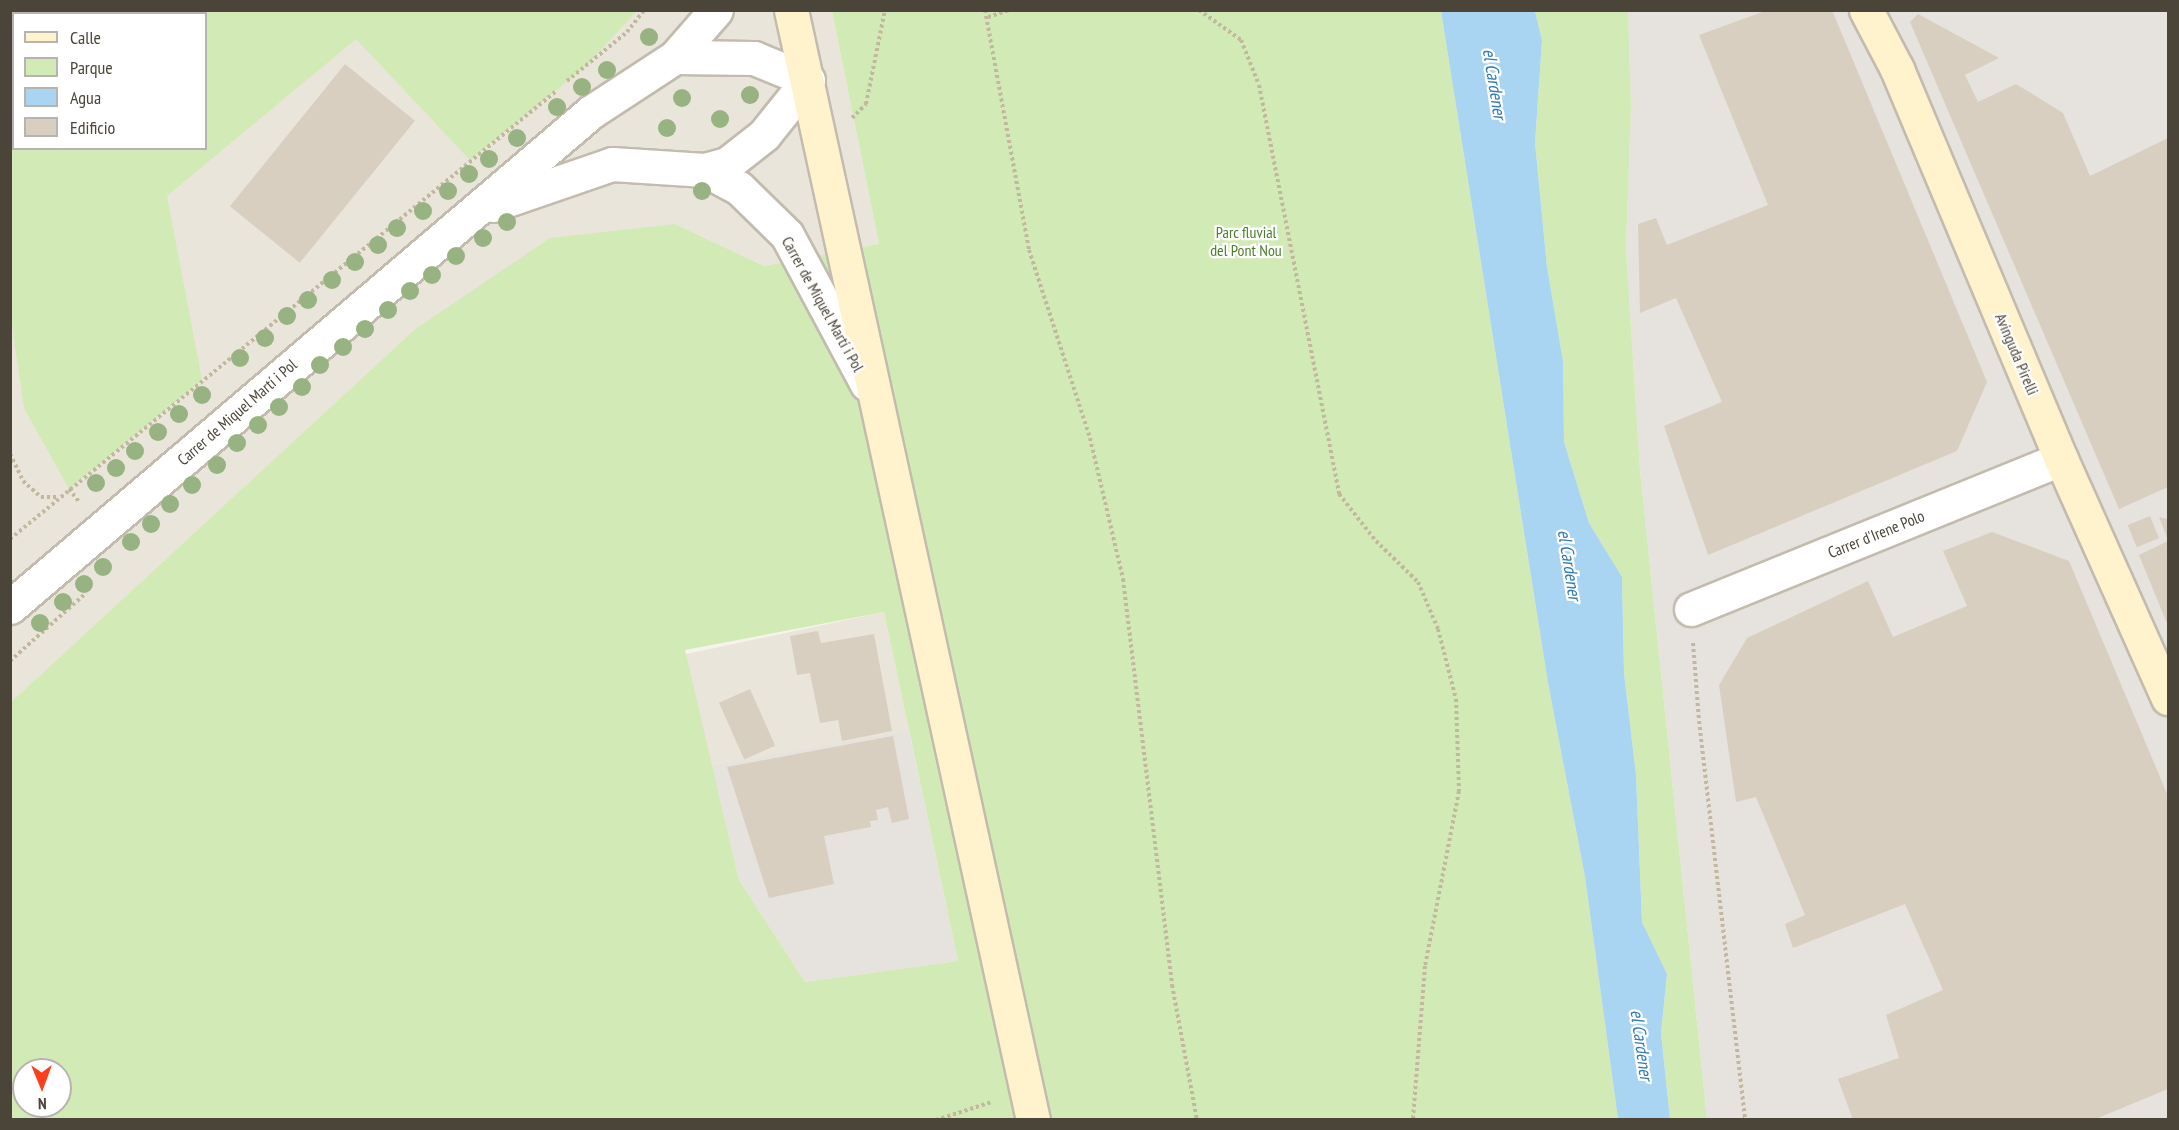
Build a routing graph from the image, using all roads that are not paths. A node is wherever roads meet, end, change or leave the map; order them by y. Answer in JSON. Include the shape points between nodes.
{"nodes":[{"id":1,"x":716,"y":10,"type":"edge"},
{"id":2,"x":791,"y":10,"type":"edge"},
{"id":3,"x":1866,"y":10,"type":"edge"},
{"id":4,"x":675,"y":57,"type":"junction"},
{"id":5,"x":808,"y":80,"type":"junction"},
{"id":6,"x":705,"y":170,"type":"junction"},
{"id":7,"x":464,"y":219,"type":"junction"},
{"id":8,"x":876,"y":402,"type":"junction"},
{"id":9,"x":2061,"y":459,"type":"junction"},
{"id":10,"x":14,"y":594,"type":"edge"},
{"id":11,"x":1691,"y":609,"type":"road end"},
{"id":12,"x":2169,"y":698,"type":"edge"},
{"id":13,"x":1030,"y":1106,"type":"edge"}],
"edges":[{"from":1,"to":4,"type":"street","name":"Carrer de Miquel Martí i Pol"},
{"from":2,"to":5,"type":"main road"},
{"from":3,"to":9,"type":"main road","name":"Avinguda Pirelli","via":[[1897,69]]},
{"from":4,"to":5,"type":"street","via":[[753,58]]},
{"from":4,"to":7,"type":"street","name":"Carrer de Miquel Martí i Pol","via":[[591,112]]},
{"from":5,"to":6,"type":"street","name":"Carrer de Miquel Martí i Pol","via":[[764,135],[727,164]]},
{"from":5,"to":8,"type":"main road"},
{"from":6,"to":7,"type":"street","name":"Carrer de Miquel Martí i Pol","via":[[612,164],[512,196]]},
{"from":6,"to":8,"type":"street","name":"Carrer de Miquel Martí i Pol","via":[[739,188],[786,235],[836,321]]},
{"from":7,"to":10,"type":"street","name":"Carrer de Miquel Martí i Pol"},
{"from":8,"to":13,"type":"main road"},
{"from":9,"to":11,"type":"street","name":"Carrer d'Irene Polo"},
{"from":9,"to":12,"type":"main road","name":"Avinguda Pirelli"}]}
